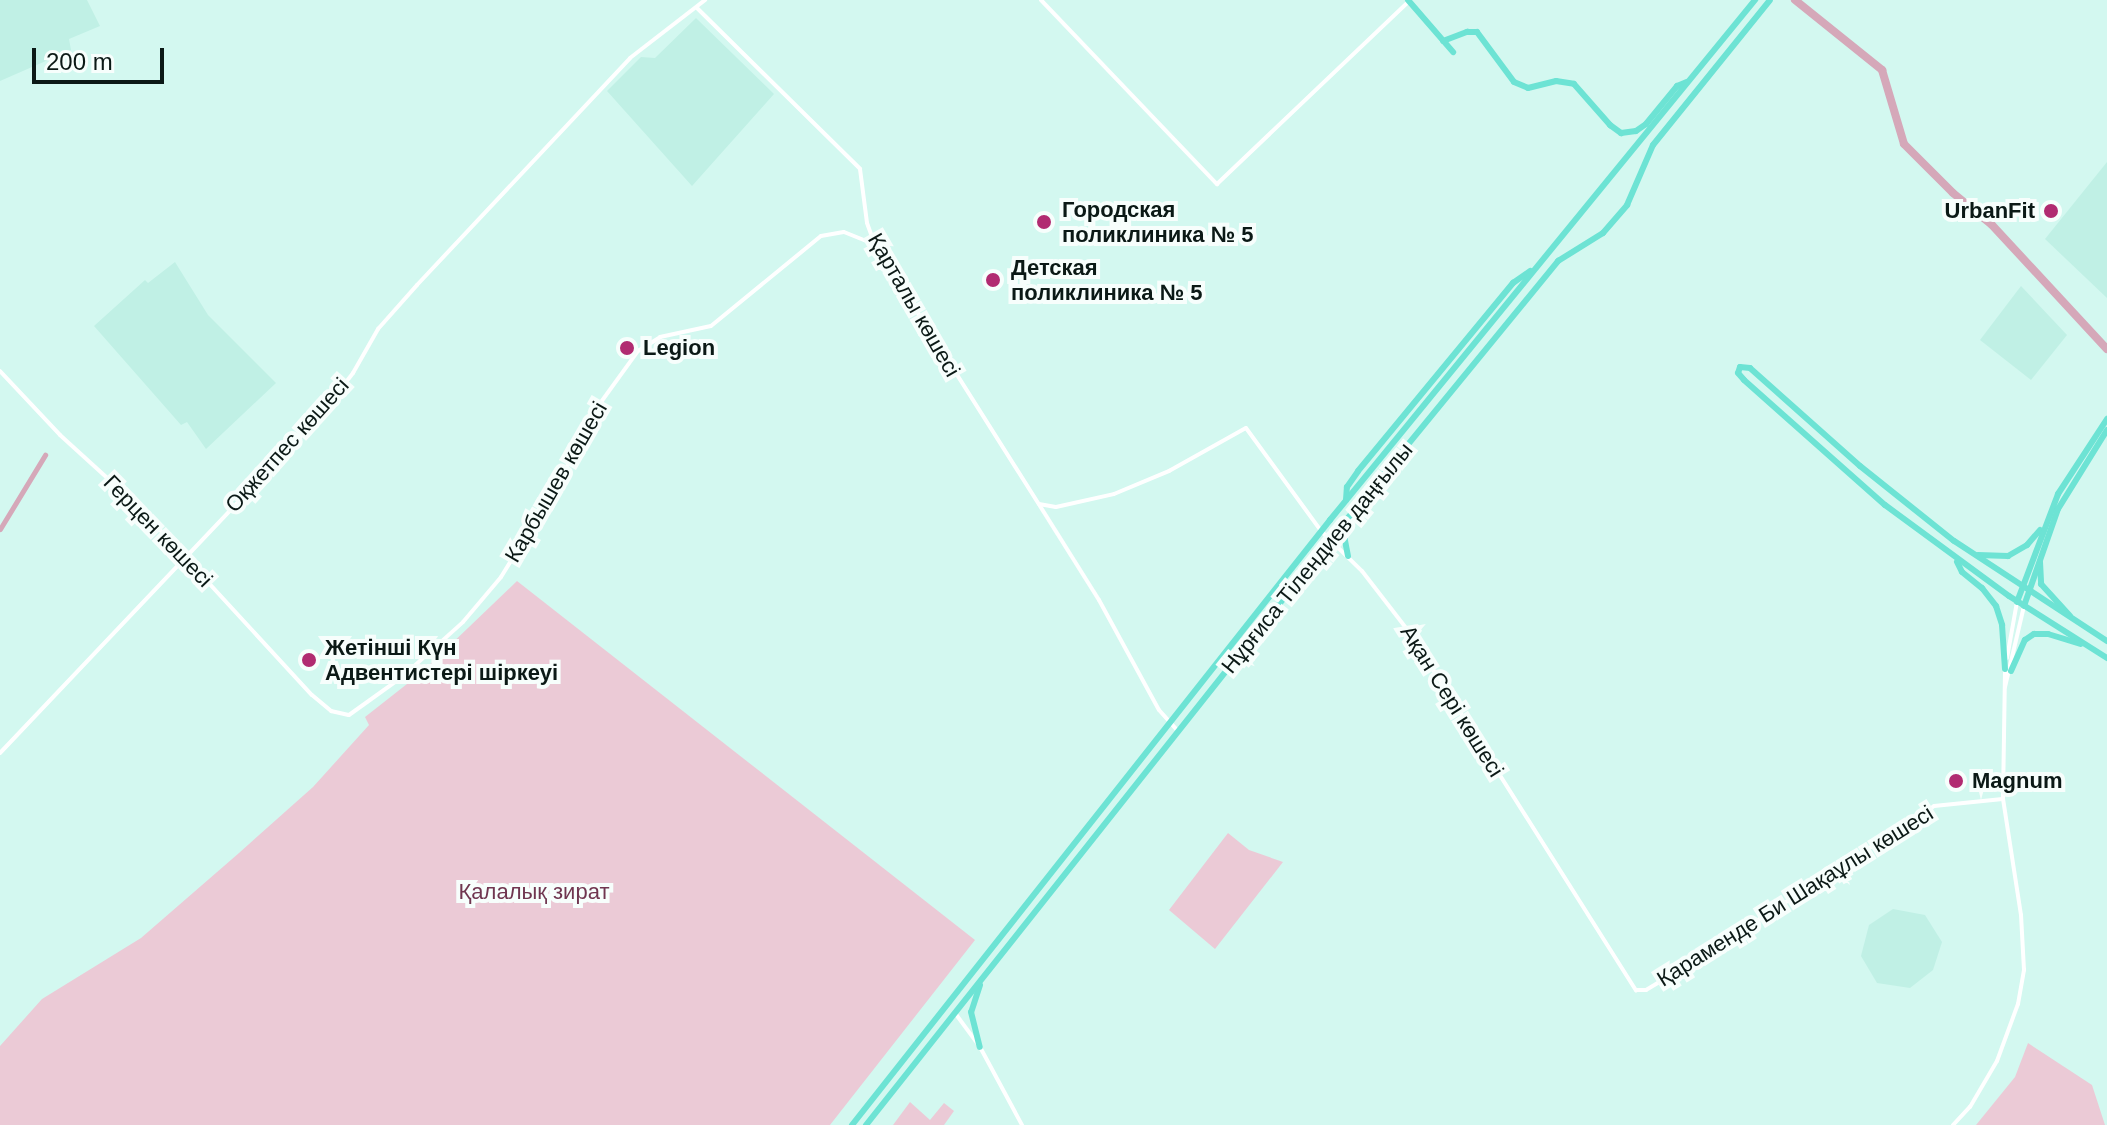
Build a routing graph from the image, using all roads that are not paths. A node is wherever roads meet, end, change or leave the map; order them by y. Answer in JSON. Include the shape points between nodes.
{"nodes":[{"id":1,"x":705,"y":0,"type":"edge"},
{"id":2,"x":1041,"y":0,"type":"edge"},
{"id":3,"x":1755,"y":0,"type":"edge"},
{"id":4,"x":1770,"y":0,"type":"edge"},
{"id":5,"x":1408,"y":1,"type":"edge"},
{"id":6,"x":697,"y":8,"type":"junction"},
{"id":7,"x":1741,"y":17,"type":"junction"},
{"id":8,"x":1750,"y":24,"type":"junction"},
{"id":9,"x":1443,"y":41,"type":"junction"},
{"id":10,"x":1453,"y":52,"type":"dead end"},
{"id":11,"x":1687,"y":82,"type":"junction"},
{"id":12,"x":875,"y":245,"type":"junction"},
{"id":13,"x":1549,"y":253,"type":"junction"},
{"id":14,"x":1558,"y":261,"type":"junction"},
{"id":15,"x":1536,"y":267,"type":"junction"},
{"id":16,"x":0,"y":371,"type":"edge"},
{"id":17,"x":1447,"y":376,"type":"junction"},
{"id":18,"x":1456,"y":386,"type":"junction"},
{"id":19,"x":2107,"y":419,"type":"edge"},
{"id":20,"x":2107,"y":430,"type":"edge"},
{"id":21,"x":1388,"y":448,"type":"junction"},
{"id":22,"x":1367,"y":459,"type":"junction"},
{"id":23,"x":1346,"y":501,"type":"junction"},
{"id":24,"x":1039,"y":504,"type":"junction"},
{"id":25,"x":1354,"y":510,"type":"junction"},
{"id":26,"x":2045,"y":524,"type":"junction"},
{"id":27,"x":1321,"y":531,"type":"junction"},
{"id":28,"x":1330,"y":540,"type":"junction"},
{"id":29,"x":2041,"y":550,"type":"junction"},
{"id":30,"x":1972,"y":554,"type":"junction"},
{"id":31,"x":185,"y":556,"type":"junction"},
{"id":32,"x":1348,"y":556,"type":"junction"},
{"id":33,"x":1955,"y":558,"type":"junction"},
{"id":34,"x":2024,"y":590,"type":"junction"},
{"id":35,"x":2020,"y":604,"type":"junction"},
{"id":36,"x":2078,"y":624,"type":"junction"},
{"id":37,"x":2107,"y":641,"type":"edge"},
{"id":38,"x":2092,"y":649,"type":"junction"},
{"id":39,"x":2107,"y":658,"type":"edge"},
{"id":40,"x":2008,"y":670,"type":"junction"},
{"id":41,"x":312,"y":695,"type":"joint"},
{"id":42,"x":1170,"y":722,"type":"junction"},
{"id":43,"x":1178,"y":731,"type":"junction"},
{"id":44,"x":0,"y":753,"type":"edge"},
{"id":45,"x":2003,"y":799,"type":"junction"},
{"id":46,"x":984,"y":976,"type":"junction"},
{"id":47,"x":1636,"y":990,"type":"joint"},
{"id":48,"x":955,"y":1013,"type":"junction"},
{"id":49,"x":980,"y":1047,"type":"junction"},
{"id":50,"x":852,"y":1125,"type":"edge"},
{"id":51,"x":866,"y":1125,"type":"edge"},
{"id":52,"x":1022,"y":1125,"type":"edge"},
{"id":53,"x":1953,"y":1125,"type":"edge"}],
"edges":[{"from":1,"to":6,"type":"street","name":"Оқжетпес көшесі"},
{"from":2,"to":5,"type":"street","via":[[1217,184]]},
{"from":3,"to":7,"type":"main road","name":"Нұрғиса Тілендиев даңғылы"},
{"from":4,"to":8,"type":"main road","name":"Нұрғиса Тілендиев даңғылы"},
{"from":5,"to":9,"type":"main road"},
{"from":6,"to":12,"type":"street","name":"Қарталы көшесі","via":[[860,169]]},
{"from":6,"to":31,"type":"street","name":"Оқжетпес көшесі","via":[[630,58],[417,285],[378,329],[331,403]]},
{"from":7,"to":8,"type":"main road"},
{"from":7,"to":11,"type":"main road","name":"Нұрғиса Тілендиев даңғылы"},
{"from":8,"to":14,"type":"main road","name":"Нұрғиса Тілендиев даңғылы","via":[[1653,145],[1627,205],[1597,238]]},
{"from":9,"to":10,"type":"main road"},
{"from":9,"to":11,"type":"main road","via":[[1477,32],[1514,82],[1528,88],[1556,81],[1574,84],[1621,133],[1646,124],[1677,86]]},
{"from":11,"to":13,"type":"main road","name":"Нұрғиса Тілендиев даңғылы"},
{"from":12,"to":24,"type":"street","name":"Қарталы көшесі"},
{"from":12,"to":41,"type":"street","name":"Карбышев көшесі","via":[[844,232],[821,236],[711,326],[660,337],[638,351],[596,409],[568,468],[509,565],[453,631],[353,714],[331,711]]},
{"from":13,"to":14,"type":"main road"},
{"from":13,"to":15,"type":"main road","name":"Нұрғиса Тілендиев даңғылы"},
{"from":14,"to":18,"type":"main road","name":"Нұрғиса Тілендиев даңғылы"},
{"from":15,"to":17,"type":"main road","name":"Нұрғиса Тілендиев даңғылы"},
{"from":15,"to":22,"type":"main road","via":[[1513,283]]},
{"from":16,"to":31,"type":"street","name":"Герцен көшесі"},
{"from":17,"to":18,"type":"main road"},
{"from":17,"to":21,"type":"main road","name":"Нұрғиса Тілендиев даңғылы"},
{"from":18,"to":25,"type":"main road","name":"Нұрғиса Тілендиев даңғылы"},
{"from":19,"to":26,"type":"main road","via":[[2072,470]]},
{"from":20,"to":29,"type":"main road","via":[[2071,485]]},
{"from":21,"to":22,"type":"main road"},
{"from":21,"to":23,"type":"main road","name":"Нұрғиса Тілендиев даңғылы"},
{"from":22,"to":23,"type":"main road","via":[[1347,487]]},
{"from":23,"to":27,"type":"main road","name":"Нұрғиса Тілендиев даңғылы"},
{"from":24,"to":27,"type":"street","name":"Ақан Сері көшесі","via":[[1056,507],[1114,494],[1169,471],[1246,428]]},
{"from":24,"to":42,"type":"street","name":"Қарталы көшесі"},
{"from":25,"to":28,"type":"main road","name":"Нұрғиса Тілендиев даңғылы"},
{"from":25,"to":32,"type":"main road","via":[[1344,536]]},
{"from":26,"to":30,"type":"main road","via":[[2027,545],[2008,556]]},
{"from":26,"to":34,"type":"main road"},
{"from":27,"to":28,"type":"street","name":"Ақан Сері көшесі"},
{"from":27,"to":42,"type":"main road","name":"Нұрғиса Тілендиев даңғылы"},
{"from":28,"to":32,"type":"street","name":"Ақан Сері көшесі"},
{"from":28,"to":43,"type":"main road","name":"Нұрғиса Тілендиев даңғылы"},
{"from":29,"to":34,"type":"main road"},
{"from":29,"to":36,"type":"main road","via":[[2041,584]]},
{"from":30,"to":33,"type":"main road","via":[[1742,366],[1738,373],[1849,476]]},
{"from":30,"to":34,"type":"main road"},
{"from":31,"to":41,"type":"street","name":"Герцен көшесі"},
{"from":31,"to":44,"type":"street","name":"Оқжетпес көшесі"},
{"from":32,"to":47,"type":"street","name":"Ақан Сері көшесі","via":[[1410,633]]},
{"from":33,"to":35,"type":"main road"},
{"from":33,"to":40,"type":"main road","via":[[1996,606]]},
{"from":34,"to":35,"type":"main road"},
{"from":34,"to":36,"type":"main road"},
{"from":35,"to":38,"type":"main road"},
{"from":35,"to":40,"type":"street"},
{"from":36,"to":37,"type":"main road"},
{"from":38,"to":39,"type":"main road"},
{"from":38,"to":40,"type":"main road","via":[[2034,634]]},
{"from":40,"to":45,"type":"street","via":[[2003,693]]},
{"from":42,"to":43,"type":"street","name":"Қарталы көшесі"},
{"from":42,"to":50,"type":"main road","name":"Нұрғиса Тілендиев даңғылы"},
{"from":43,"to":46,"type":"main road","name":"Нұрғиса Тілендиев даңғылы"},
{"from":45,"to":47,"type":"street","name":"Қараменде Би Шақаұлы көшесі","via":[[1934,806],[1693,962],[1646,990]]},
{"from":45,"to":53,"type":"street","via":[[2024,970],[1997,1061]]},
{"from":46,"to":48,"type":"main road","name":"Нұрғиса Тілендиев даңғылы"},
{"from":46,"to":49,"type":"main road","via":[[971,1004]]},
{"from":48,"to":49,"type":"street"},
{"from":48,"to":51,"type":"main road","name":"Нұрғиса Тілендиев даңғылы"},
{"from":49,"to":52,"type":"street"}]}
